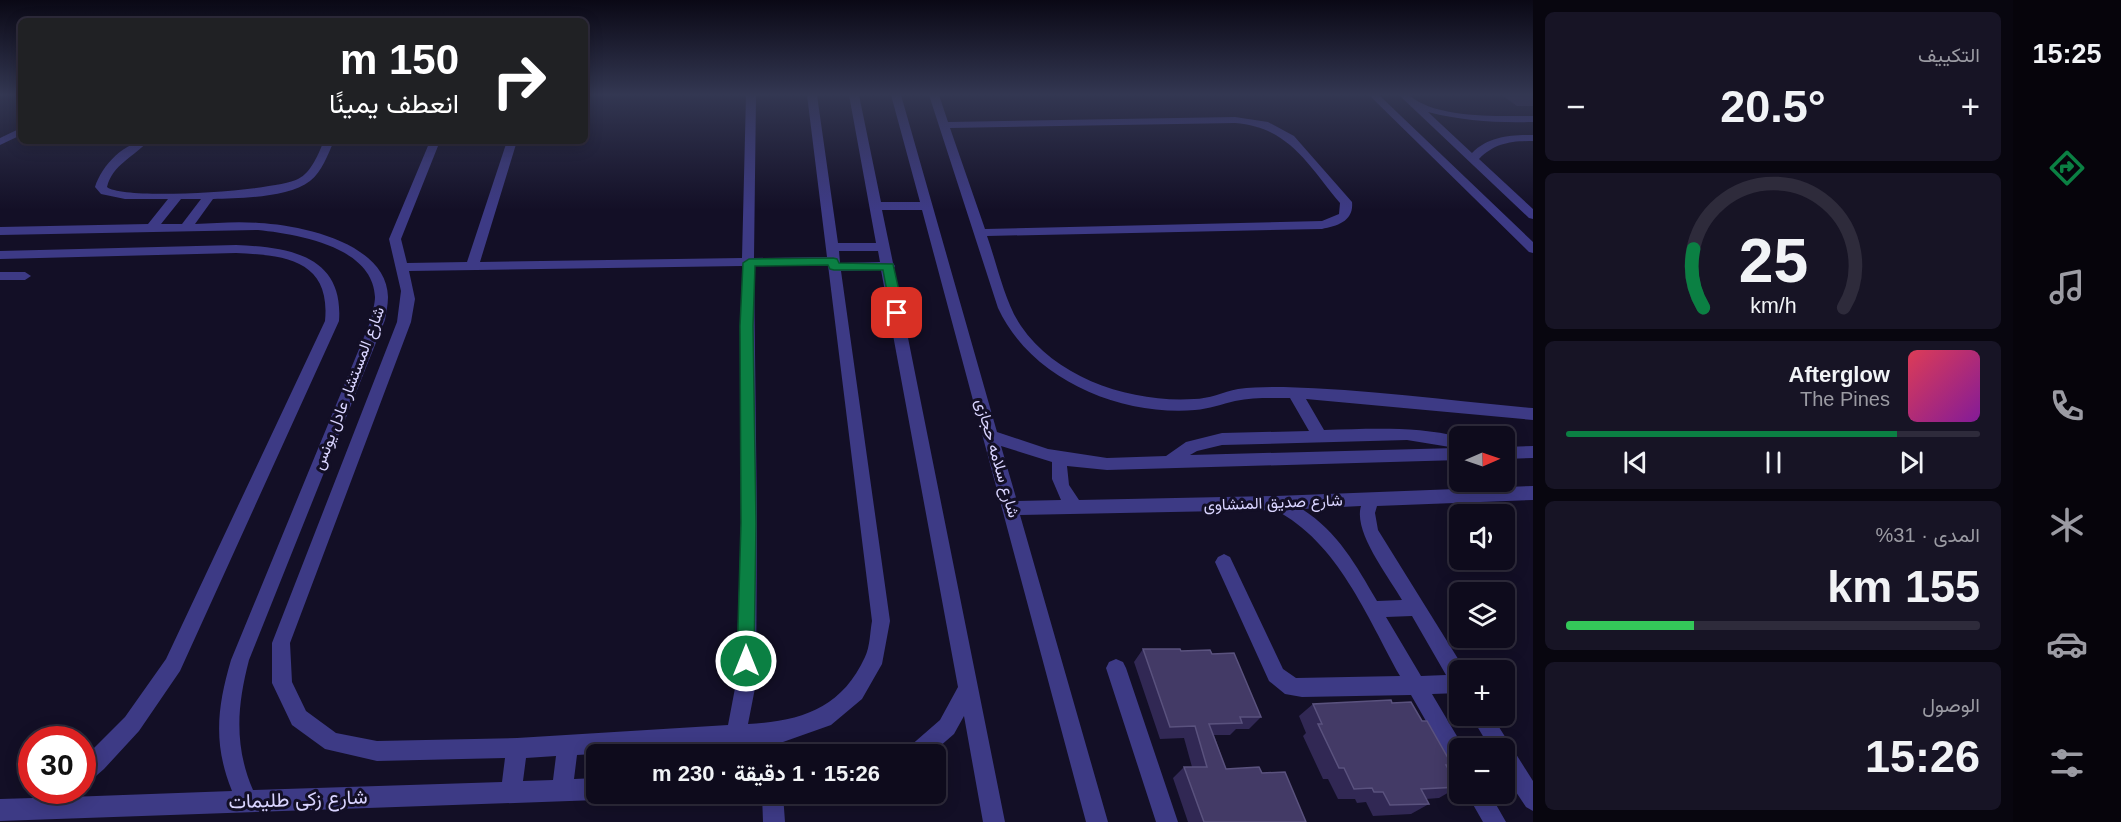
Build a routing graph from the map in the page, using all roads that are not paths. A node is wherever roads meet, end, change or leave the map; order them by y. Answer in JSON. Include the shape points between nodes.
{"nodes":[{"id":1,"x":15,"y":133,"type":"edge"},
{"id":2,"x":751,"y":133,"type":"edge"},
{"id":3,"x":817,"y":133,"type":"edge"},
{"id":4,"x":862,"y":133,"type":"edge"},
{"id":5,"x":907,"y":133,"type":"edge"},
{"id":6,"x":947,"y":133,"type":"edge"},
{"id":7,"x":1282,"y":133,"type":"edge"},
{"id":8,"x":1414,"y":133,"type":"edge"},
{"id":9,"x":1446,"y":133,"type":"edge"},
{"id":10,"x":1495,"y":133,"type":"edge"},
{"id":11,"x":1533,"y":138,"type":"edge"},
{"id":12,"x":1505,"y":139,"type":"junction"},
{"id":13,"x":0,"y":142,"type":"edge"},
{"id":14,"x":140,"y":144,"type":"edge"},
{"id":15,"x":327,"y":144,"type":"edge"},
{"id":16,"x":434,"y":144,"type":"edge"},
{"id":17,"x":511,"y":144,"type":"edge"},
{"id":18,"x":1473,"y":158,"type":"junction"},
{"id":19,"x":211,"y":194,"type":"junction"},
{"id":20,"x":178,"y":195,"type":"junction"},
{"id":21,"x":1517,"y":199,"type":"junction"},
{"id":22,"x":1482,"y":200,"type":"junction"},
{"id":23,"x":876,"y":206,"type":"junction"},
{"id":24,"x":926,"y":206,"type":"junction"},
{"id":25,"x":1533,"y":215,"type":"edge"},
{"id":26,"x":226,"y":226,"type":"junction"},
{"id":27,"x":186,"y":227,"type":"junction"},
{"id":28,"x":152,"y":228,"type":"junction"},
{"id":29,"x":0,"y":231,"type":"edge"},
{"id":30,"x":980,"y":233,"type":"junction"},
{"id":31,"x":885,"y":247,"type":"junction"},
{"id":32,"x":1533,"y":249,"type":"edge"},
{"id":33,"x":210,"y":250,"type":"junction"},
{"id":34,"x":0,"y":255,"type":"edge"},
{"id":35,"x":833,"y":258,"type":"junction"},
{"id":36,"x":749,"y":263,"type":"junction"},
{"id":37,"x":889,"y":266,"type":"junction"},
{"id":38,"x":402,"y":267,"type":"junction"},
{"id":39,"x":472,"y":267,"type":"junction"},
{"id":40,"x":0,"y":276,"type":"edge"},
{"id":41,"x":25,"y":276,"type":"dead end"},
{"id":42,"x":1295,"y":393,"type":"junction"},
{"id":43,"x":1533,"y":414,"type":"edge"},
{"id":44,"x":992,"y":436,"type":"junction"},
{"id":45,"x":1320,"y":437,"type":"junction"},
{"id":46,"x":1449,"y":440,"type":"edge"},
{"id":47,"x":1533,"y":452,"type":"edge"},
{"id":48,"x":1515,"y":453,"type":"edge"},
{"id":49,"x":1449,"y":454,"type":"edge"},
{"id":50,"x":1060,"y":459,"type":"junction"},
{"id":51,"x":1168,"y":463,"type":"junction"},
{"id":52,"x":1533,"y":494,"type":"edge"},
{"id":53,"x":1371,"y":499,"type":"junction"},
{"id":54,"x":1276,"y":503,"type":"junction"},
{"id":55,"x":1075,"y":507,"type":"junction"},
{"id":56,"x":1012,"y":508,"type":"junction"},
{"id":57,"x":1224,"y":562,"type":"dead end"},
{"id":58,"x":1415,"y":608,"type":"junction"},
{"id":59,"x":1372,"y":609,"type":"junction"},
{"id":60,"x":1449,"y":664,"type":"edge"},
{"id":61,"x":1116,"y":668,"type":"dead end"},
{"id":62,"x":1449,"y":683,"type":"edge"},
{"id":63,"x":1416,"y":685,"type":"junction"},
{"id":64,"x":968,"y":689,"type":"junction"},
{"id":65,"x":736,"y":735,"type":"junction"},
{"id":66,"x":1449,"y":742,"type":"edge"},
{"id":67,"x":927,"y":744,"type":"edge"},
{"id":68,"x":568,"y":746,"type":"junction"},
{"id":69,"x":517,"y":748,"type":"junction"},
{"id":70,"x":96,"y":762,"type":"edge"},
{"id":71,"x":1515,"y":771,"type":"edge"},
{"id":72,"x":586,"y":790,"type":"edge"},
{"id":73,"x":562,"y":791,"type":"junction"},
{"id":74,"x":511,"y":792,"type":"junction"},
{"id":75,"x":1533,"y":800,"type":"edge"},
{"id":76,"x":247,"y":801,"type":"junction"},
{"id":77,"x":42,"y":804,"type":"edge"},
{"id":78,"x":773,"y":804,"type":"edge"},
{"id":79,"x":1484,"y":804,"type":"edge"},
{"id":80,"x":36,"y":808,"type":"junction"},
{"id":81,"x":0,"y":810,"type":"edge"},
{"id":82,"x":774,"y":822,"type":"edge"},
{"id":83,"x":994,"y":822,"type":"edge"},
{"id":84,"x":1097,"y":822,"type":"edge"},
{"id":85,"x":1167,"y":822,"type":"edge"},
{"id":86,"x":1495,"y":822,"type":"edge"}],
"edges":[{"from":1,"to":13,"type":"street"},
{"from":2,"to":36,"type":"street"},
{"from":3,"to":35,"type":"street"},
{"from":4,"to":23,"type":"street"},
{"from":5,"to":24,"type":"street","name":"شارع سلامه حجازى"},
{"from":6,"to":30,"type":"street"},
{"from":7,"to":30,"type":"street","via":[[1346,202],[1346,215],[1341,220],[1322,225]]},
{"from":8,"to":22,"type":"street"},
{"from":9,"to":18,"type":"street"},
{"from":10,"to":12,"type":"street"},
{"from":11,"to":12,"type":"street"},
{"from":12,"to":18,"type":"street","via":[[1489,144]]},
{"from":14,"to":20,"type":"street","via":[[111,170],[101,187],[113,195]]},
{"from":15,"to":19,"type":"street","via":[[312,173],[296,185],[273,192]]},
{"from":16,"to":38,"type":"street","via":[[395,239]]},
{"from":17,"to":39,"type":"street"},
{"from":18,"to":21,"type":"street"},
{"from":19,"to":20,"type":"street"},
{"from":19,"to":27,"type":"street"},
{"from":20,"to":28,"type":"street"},
{"from":21,"to":22,"type":"street"},
{"from":21,"to":25,"type":"street"},
{"from":22,"to":32,"type":"street"},
{"from":23,"to":24,"type":"street"},
{"from":23,"to":31,"type":"street"},
{"from":24,"to":44,"type":"street","name":"شارع سلامه حجازى"},
{"from":26,"to":27,"type":"street","name":"شارع المستشار عادل يونس"},
{"from":26,"to":33,"type":"street"},
{"from":26,"to":76,"type":"street","name":"شارع المستشار عادل يونس","via":[[287,229],[337,244],[372,270],[382,293],[378,320],[240,660],[229,696],[226,733],[232,769]]},
{"from":27,"to":28,"type":"street","name":"شارع المستشار عادل يونس"},
{"from":28,"to":29,"type":"street","name":"شارع المستشار عادل يونس"},
{"from":30,"to":42,"type":"street","via":[[1017,332],[1067,375],[1103,391],[1168,404],[1194,405],[1251,394]]},
{"from":31,"to":35,"type":"street"},
{"from":31,"to":37,"type":"street"},
{"from":33,"to":34,"type":"street"},
{"from":33,"to":70,"type":"street","via":[[273,252],[308,264],[331,287],[332,321],[173,665],[151,702]]},
{"from":35,"to":36,"type":"street"},
{"from":35,"to":37,"type":"street"},
{"from":35,"to":65,"type":"street","via":[[881,621],[875,658],[855,692],[824,718],[783,732]]},
{"from":36,"to":39,"type":"street"},
{"from":36,"to":65,"type":"street","via":[[746,683]]},
{"from":37,"to":64,"type":"street"},
{"from":38,"to":39,"type":"street"},
{"from":38,"to":69,"type":"street","via":[[408,298],[404,322],[281,643],[282,683],[299,718],[332,742],[377,751]]},
{"from":40,"to":41,"type":"street"},
{"from":42,"to":43,"type":"street"},
{"from":42,"to":45,"type":"street"},
{"from":44,"to":50,"type":"street"},
{"from":44,"to":56,"type":"street","name":"شارع سلامه حجازى"},
{"from":45,"to":46,"type":"street","via":[[1407,435]]},
{"from":45,"to":51,"type":"street","via":[[1222,439],[1192,446]]},
{"from":47,"to":48,"type":"street"},
{"from":49,"to":51,"type":"street"},
{"from":50,"to":51,"type":"street","via":[[1107,465]]},
{"from":50,"to":55,"type":"street","via":[[1061,488]]},
{"from":52,"to":53,"type":"street","name":"شارع صديق المنشاوى"},
{"from":53,"to":54,"type":"street","name":"شارع صديق المنشاوى"},
{"from":53,"to":58,"type":"street","via":[[1367,513],[1370,531]]},
{"from":54,"to":55,"type":"street","name":"شارع صديق المنشاوى"},
{"from":54,"to":59,"type":"street","via":[[1302,515],[1324,533],[1341,554]]},
{"from":55,"to":56,"type":"street","name":"شارع صديق المنشاوى"},
{"from":56,"to":84,"type":"street","name":"شارع سلامه حجازى"},
{"from":57,"to":63,"type":"street","via":[[1270,664],[1283,683],[1302,688]]},
{"from":58,"to":59,"type":"street"},
{"from":58,"to":60,"type":"street"},
{"from":59,"to":63,"type":"street"},
{"from":61,"to":85,"type":"street"},
{"from":62,"to":63,"type":"street"},
{"from":63,"to":66,"type":"street"},
{"from":64,"to":67,"type":"street","via":[[947,727]]},
{"from":64,"to":83,"type":"street"},
{"from":65,"to":68,"type":"street"},
{"from":68,"to":69,"type":"street"},
{"from":68,"to":73,"type":"street"},
{"from":69,"to":74,"type":"street"},
{"from":71,"to":75,"type":"street"},
{"from":72,"to":73,"type":"street","name":"شارع زكى طليمات"},
{"from":73,"to":74,"type":"street","name":"شارع زكى طليمات"},
{"from":74,"to":76,"type":"street","name":"شارع زكى طليمات"},
{"from":76,"to":80,"type":"street","name":"شارع زكى طليمات"},
{"from":77,"to":80,"type":"street"},
{"from":78,"to":82,"type":"street"},
{"from":79,"to":86,"type":"street"},
{"from":80,"to":81,"type":"street","name":"شارع زكى طليمات"}]}
